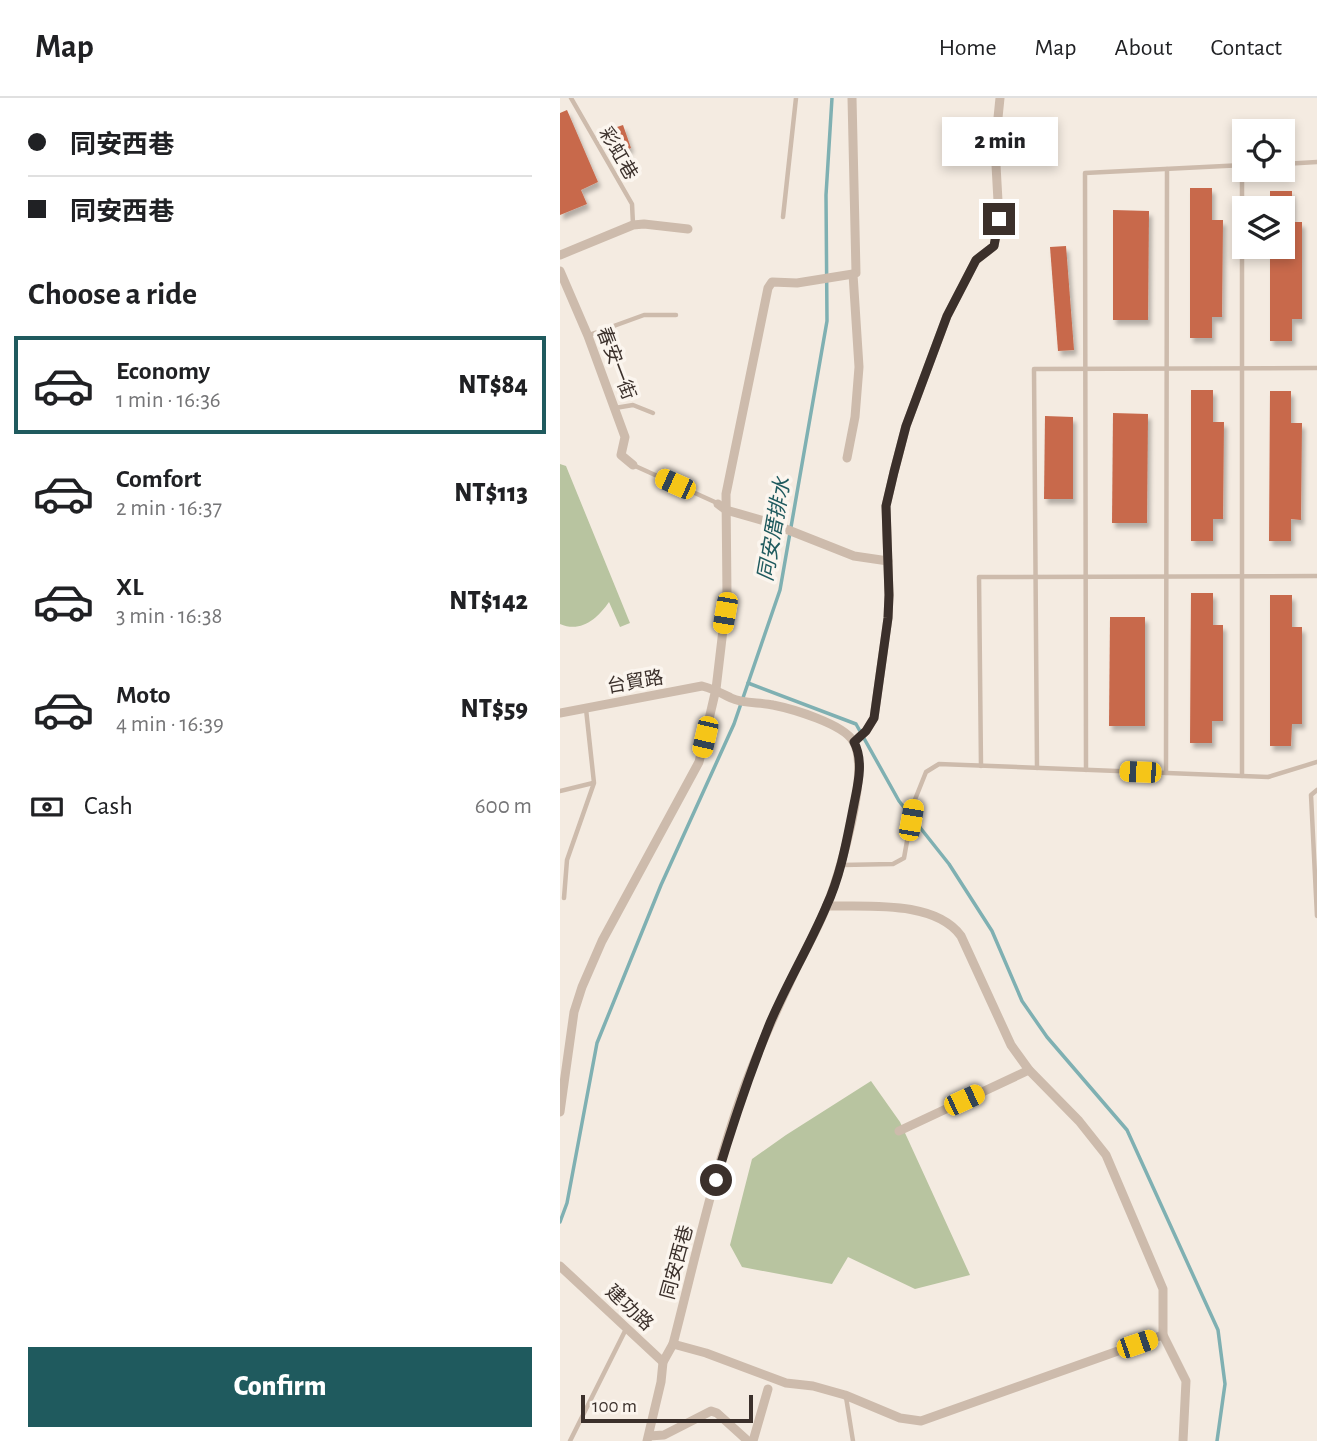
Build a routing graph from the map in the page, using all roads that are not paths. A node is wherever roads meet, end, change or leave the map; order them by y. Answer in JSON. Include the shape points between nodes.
{"nodes":[{"id":1,"x":571,"y":98,"type":"edge"},
{"id":2,"x":796,"y":98,"type":"edge"},
{"id":3,"x":852,"y":98,"type":"edge"},
{"id":4,"x":1000,"y":98,"type":"edge"},
{"id":5,"x":1317,"y":162,"type":"edge"},
{"id":6,"x":1295,"y":163,"type":"edge"},
{"id":7,"x":1232,"y":166,"type":"edge"},
{"id":8,"x":1167,"y":169,"type":"junction"},
{"id":9,"x":1243,"y":182,"type":"edge"},
{"id":10,"x":783,"y":217,"type":"dead end"},
{"id":11,"x":633,"y":225,"type":"junction"},
{"id":12,"x":688,"y":229,"type":"dead end"},
{"id":13,"x":560,"y":254,"type":"edge"},
{"id":14,"x":560,"y":271,"type":"edge"},
{"id":15,"x":850,"y":275,"type":"junction"},
{"id":16,"x":676,"y":315,"type":"dead end"},
{"id":17,"x":588,"y":336,"type":"junction"},
{"id":18,"x":1317,"y":368,"type":"edge"},
{"id":19,"x":1085,"y":369,"type":"junction"},
{"id":20,"x":1167,"y":369,"type":"junction"},
{"id":21,"x":1241,"y":369,"type":"junction"},
{"id":22,"x":615,"y":408,"type":"junction"},
{"id":23,"x":653,"y":413,"type":"dead end"},
{"id":24,"x":846,"y":458,"type":"dead end"},
{"id":25,"x":633,"y":465,"type":"joint"},
{"id":26,"x":722,"y":507,"type":"junction"},
{"id":27,"x":888,"y":561,"type":"junction"},
{"id":28,"x":1086,"y":576,"type":"junction"},
{"id":29,"x":1167,"y":576,"type":"junction"},
{"id":30,"x":1243,"y":576,"type":"junction"},
{"id":31,"x":1317,"y":576,"type":"edge"},
{"id":32,"x":1036,"y":577,"type":"junction"},
{"id":33,"x":716,"y":690,"type":"junction"},
{"id":34,"x":586,"y":708,"type":"junction"},
{"id":35,"x":560,"y":713,"type":"edge"},
{"id":36,"x":854,"y":742,"type":"junction"},
{"id":37,"x":1317,"y":762,"type":"edge"},
{"id":38,"x":981,"y":766,"type":"junction"},
{"id":39,"x":1037,"y":768,"type":"junction"},
{"id":40,"x":1086,"y":770,"type":"junction"},
{"id":41,"x":1167,"y":773,"type":"junction"},
{"id":42,"x":1242,"y":776,"type":"junction"},
{"id":43,"x":594,"y":783,"type":"junction"},
{"id":44,"x":1317,"y":790,"type":"edge"},
{"id":45,"x":560,"y":791,"type":"edge"},
{"id":46,"x":841,"y":865,"type":"junction"},
{"id":47,"x":564,"y":898,"type":"dead end"},
{"id":48,"x":827,"y":906,"type":"junction"},
{"id":49,"x":1317,"y":916,"type":"edge"},
{"id":50,"x":1028,"y":1070,"type":"junction"},
{"id":51,"x":560,"y":1112,"type":"edge"},
{"id":52,"x":899,"y":1131,"type":"dead end"},
{"id":53,"x":560,"y":1266,"type":"edge"},
{"id":54,"x":626,"y":1328,"type":"junction"},
{"id":55,"x":1163,"y":1335,"type":"junction"},
{"id":56,"x":673,"y":1344,"type":"junction"},
{"id":57,"x":663,"y":1362,"type":"junction"},
{"id":58,"x":768,"y":1390,"type":"dead end"},
{"id":59,"x":845,"y":1395,"type":"junction"},
{"id":60,"x":648,"y":1439,"type":"edge"},
{"id":61,"x":570,"y":1441,"type":"edge"},
{"id":62,"x":748,"y":1441,"type":"edge"},
{"id":63,"x":753,"y":1441,"type":"edge"},
{"id":64,"x":853,"y":1441,"type":"edge"},
{"id":65,"x":1183,"y":1441,"type":"edge"}],
"edges":[{"from":1,"to":11,"type":"lane","name":"彩虹巷","via":[[632,204]]},
{"from":2,"to":10,"type":"lane"},
{"from":3,"to":15,"type":"street","via":[[856,273]]},
{"from":4,"to":27,"type":"street","via":[[995,147],[999,219],[994,246],[976,260],[962,284],[906,426],[886,506]]},
{"from":5,"to":6,"type":"lane"},
{"from":7,"to":8,"type":"lane"},
{"from":8,"to":19,"type":"lane","via":[[1085,173]]},
{"from":8,"to":20,"type":"lane"},
{"from":9,"to":21,"type":"lane"},
{"from":11,"to":12,"type":"street"},
{"from":11,"to":13,"type":"street"},
{"from":14,"to":17,"type":"street","name":"春安一街"},
{"from":15,"to":24,"type":"street","via":[[859,367]]},
{"from":15,"to":26,"type":"street","via":[[772,282],[768,288]]},
{"from":16,"to":17,"type":"lane","via":[[644,315]]},
{"from":17,"to":22,"type":"street","name":"春安一街"},
{"from":18,"to":21,"type":"lane"},
{"from":19,"to":20,"type":"lane"},
{"from":19,"to":28,"type":"lane"},
{"from":19,"to":32,"type":"lane","via":[[1034,369]]},
{"from":20,"to":21,"type":"lane"},
{"from":20,"to":29,"type":"lane"},
{"from":21,"to":30,"type":"lane"},
{"from":22,"to":23,"type":"lane","via":[[633,405]]},
{"from":22,"to":25,"type":"street","name":"春安一街","via":[[625,437],[621,455]]},
{"from":25,"to":26,"type":"lane"},
{"from":26,"to":27,"type":"street","via":[[854,556]]},
{"from":26,"to":33,"type":"street","via":[[727,596]]},
{"from":27,"to":36,"type":"street","via":[[888,618],[874,718]]},
{"from":28,"to":29,"type":"lane"},
{"from":28,"to":32,"type":"lane"},
{"from":28,"to":40,"type":"lane"},
{"from":29,"to":30,"type":"lane"},
{"from":29,"to":41,"type":"lane"},
{"from":30,"to":31,"type":"lane"},
{"from":30,"to":42,"type":"lane"},
{"from":32,"to":38,"type":"lane","via":[[979,577]]},
{"from":32,"to":39,"type":"lane"},
{"from":33,"to":34,"type":"street","name":"台貿路","via":[[702,686]]},
{"from":33,"to":36,"type":"street","via":[[732,699],[775,705],[836,725]]},
{"from":33,"to":51,"type":"street","via":[[693,776],[602,941],[582,987],[574,1012]]},
{"from":34,"to":35,"type":"street","name":"台貿路"},
{"from":34,"to":43,"type":"lane"},
{"from":36,"to":46,"type":"street","name":"同安西巷","via":[[860,764]]},
{"from":37,"to":42,"type":"lane","via":[[1268,777]]},
{"from":38,"to":39,"type":"lane"},
{"from":38,"to":46,"type":"lane","via":[[939,764],[926,772],[914,802],[904,858],[893,863]]},
{"from":39,"to":40,"type":"lane"},
{"from":40,"to":41,"type":"lane"},
{"from":41,"to":42,"type":"lane"},
{"from":43,"to":45,"type":"lane"},
{"from":43,"to":47,"type":"lane","via":[[567,860]]},
{"from":44,"to":49,"type":"lane","via":[[1311,795]]},
{"from":46,"to":48,"type":"street","name":"同安西巷"},
{"from":48,"to":50,"type":"street","via":[[907,909],[954,926]]},
{"from":48,"to":56,"type":"street","name":"同安西巷","via":[[775,1012],[744,1089]]},
{"from":50,"to":52,"type":"street"},
{"from":50,"to":55,"type":"street","via":[[1105,1155],[1163,1289]]},
{"from":53,"to":54,"type":"street","name":"建功路"},
{"from":54,"to":57,"type":"street","name":"建功路"},
{"from":54,"to":61,"type":"lane"},
{"from":55,"to":59,"type":"street","via":[[921,1421],[900,1418]]},
{"from":55,"to":65,"type":"street","via":[[1186,1381]]},
{"from":56,"to":57,"type":"street","name":"同安西巷"},
{"from":56,"to":59,"type":"street","via":[[786,1382]]},
{"from":57,"to":60,"type":"street","name":"同安西巷"},
{"from":58,"to":63,"type":"street"},
{"from":59,"to":64,"type":"lane"},
{"from":60,"to":62,"type":"street","via":[[711,1411]]}]}
